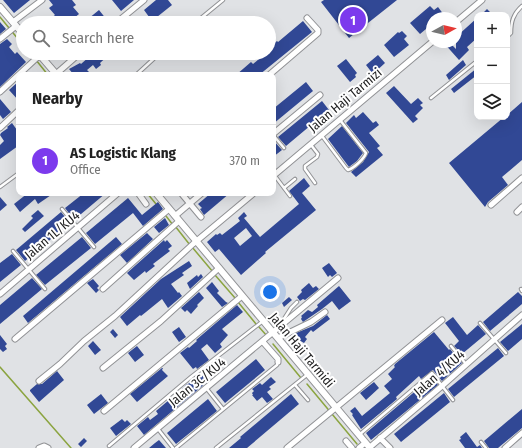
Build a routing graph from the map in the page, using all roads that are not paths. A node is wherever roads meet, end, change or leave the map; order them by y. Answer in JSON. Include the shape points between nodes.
{"nodes":[{"id":1,"x":42,"y":0,"type":"edge"},
{"id":2,"x":144,"y":0,"type":"edge"},
{"id":3,"x":223,"y":0,"type":"edge"},
{"id":4,"x":482,"y":0,"type":"edge"},
{"id":5,"x":522,"y":6,"type":"edge"},
{"id":6,"x":0,"y":7,"type":"edge"},
{"id":7,"x":24,"y":16,"type":"edge"},
{"id":8,"x":125,"y":16,"type":"edge"},
{"id":9,"x":204,"y":16,"type":"edge"},
{"id":10,"x":462,"y":17,"type":"edge"},
{"id":11,"x":307,"y":18,"type":"dead end"},
{"id":12,"x":14,"y":25,"type":"joint"},
{"id":13,"x":510,"y":34,"type":"edge"},
{"id":14,"x":0,"y":39,"type":"edge"},
{"id":15,"x":426,"y":47,"type":"edge"},
{"id":16,"x":33,"y":60,"type":"edge"},
{"id":17,"x":44,"y":60,"type":"edge"},
{"id":18,"x":72,"y":60,"type":"edge"},
{"id":19,"x":152,"y":60,"type":"edge"},
{"id":20,"x":474,"y":63,"type":"edge"},
{"id":21,"x":21,"y":72,"type":"edge"},
{"id":22,"x":54,"y":72,"type":"edge"},
{"id":23,"x":58,"y":72,"type":"edge"},
{"id":24,"x":139,"y":72,"type":"edge"},
{"id":25,"x":273,"y":72,"type":"edge"},
{"id":26,"x":16,"y":76,"type":"edge"},
{"id":27,"x":0,"y":92,"type":"edge"},
{"id":28,"x":320,"y":95,"type":"dead end"},
{"id":29,"x":431,"y":98,"type":"dead end"},
{"id":30,"x":16,"y":113,"type":"edge"},
{"id":31,"x":340,"y":119,"type":"junction"},
{"id":32,"x":0,"y":128,"type":"edge"},
{"id":33,"x":276,"y":132,"type":"edge"},
{"id":34,"x":321,"y":136,"type":"junction"},
{"id":35,"x":276,"y":138,"type":"edge"},
{"id":36,"x":310,"y":144,"type":"junction"},
{"id":37,"x":284,"y":148,"type":"dead end"},
{"id":38,"x":276,"y":174,"type":"edge"},
{"id":39,"x":16,"y":175,"type":"edge"},
{"id":40,"x":276,"y":178,"type":"edge"},
{"id":41,"x":522,"y":178,"type":"edge"},
{"id":42,"x":294,"y":179,"type":"dead end"},
{"id":43,"x":315,"y":183,"type":"dead end"},
{"id":44,"x":0,"y":187,"type":"edge"},
{"id":45,"x":284,"y":188,"type":"junction"},
{"id":46,"x":115,"y":196,"type":"edge"},
{"id":47,"x":140,"y":196,"type":"edge"},
{"id":48,"x":158,"y":196,"type":"edge"},
{"id":49,"x":183,"y":196,"type":"edge"},
{"id":50,"x":198,"y":196,"type":"edge"},
{"id":51,"x":251,"y":196,"type":"edge"},
{"id":52,"x":290,"y":196,"type":"dead end"},
{"id":53,"x":146,"y":204,"type":"dead end"},
{"id":54,"x":189,"y":204,"type":"junction"},
{"id":55,"x":491,"y":205,"type":"dead end"},
{"id":56,"x":522,"y":207,"type":"edge"},
{"id":57,"x":62,"y":209,"type":"dead end"},
{"id":58,"x":169,"y":209,"type":"junction"},
{"id":59,"x":517,"y":212,"type":"dead end"},
{"id":60,"x":201,"y":217,"type":"dead end"},
{"id":61,"x":177,"y":218,"type":"junction"},
{"id":62,"x":78,"y":228,"type":"junction"},
{"id":63,"x":197,"y":242,"type":"junction"},
{"id":64,"x":94,"y":247,"type":"dead end"},
{"id":65,"x":13,"y":252,"type":"dead end"},
{"id":66,"x":217,"y":269,"type":"junction"},
{"id":67,"x":29,"y":270,"type":"junction"},
{"id":68,"x":338,"y":278,"type":"dead end"},
{"id":69,"x":45,"y":289,"type":"dead end"},
{"id":70,"x":103,"y":289,"type":"dead end"},
{"id":71,"x":0,"y":294,"type":"edge"},
{"id":72,"x":242,"y":296,"type":"junction"},
{"id":73,"x":297,"y":302,"type":"dead end"},
{"id":74,"x":325,"y":312,"type":"dead end"},
{"id":75,"x":522,"y":315,"type":"edge"},
{"id":76,"x":442,"y":320,"type":"dead end"},
{"id":77,"x":263,"y":321,"type":"junction"},
{"id":78,"x":480,"y":323,"type":"dead end"},
{"id":79,"x":280,"y":327,"type":"junction"},
{"id":80,"x":273,"y":333,"type":"junction"},
{"id":81,"x":278,"y":338,"type":"junction"},
{"id":82,"x":15,"y":339,"type":"dead end"},
{"id":83,"x":494,"y":339,"type":"junction"},
{"id":84,"x":263,"y":342,"type":"junction"},
{"id":85,"x":451,"y":346,"type":"dead end"},
{"id":86,"x":506,"y":353,"type":"dead end"},
{"id":87,"x":278,"y":362,"type":"joint"},
{"id":88,"x":466,"y":364,"type":"junction"},
{"id":89,"x":102,"y":368,"type":"dead end"},
{"id":90,"x":308,"y":374,"type":"junction"},
{"id":91,"x":39,"y":381,"type":"dead end"},
{"id":92,"x":295,"y":384,"type":"junction"},
{"id":93,"x":442,"y":386,"type":"junction"},
{"id":94,"x":206,"y":389,"type":"junction"},
{"id":95,"x":308,"y":400,"type":"dead end"},
{"id":96,"x":452,"y":400,"type":"dead end"},
{"id":97,"x":223,"y":409,"type":"junction"},
{"id":98,"x":104,"y":411,"type":"dead end"},
{"id":99,"x":332,"y":411,"type":"junction"},
{"id":100,"x":158,"y":429,"type":"junction"},
{"id":101,"x":522,"y":434,"type":"edge"},
{"id":102,"x":359,"y":435,"type":"junction"},
{"id":103,"x":380,"y":438,"type":"junction"},
{"id":104,"x":346,"y":441,"type":"dead end"},
{"id":105,"x":481,"y":442,"type":"dead end"},
{"id":106,"x":109,"y":446,"type":"dead end"},
{"id":107,"x":368,"y":446,"type":"edge"},
{"id":108,"x":39,"y":448,"type":"edge"},
{"id":109,"x":48,"y":448,"type":"edge"},
{"id":110,"x":134,"y":448,"type":"edge"},
{"id":111,"x":175,"y":448,"type":"edge"},
{"id":112,"x":216,"y":448,"type":"edge"},
{"id":113,"x":287,"y":448,"type":"edge"},
{"id":114,"x":352,"y":448,"type":"edge"},
{"id":115,"x":359,"y":448,"type":"edge"},
{"id":116,"x":390,"y":448,"type":"edge"},
{"id":117,"x":486,"y":448,"type":"edge"},
{"id":118,"x":505,"y":448,"type":"edge"}],
"edges":[{"from":1,"to":7,"type":"street"},
{"from":2,"to":8,"type":"street"},
{"from":3,"to":9,"type":"lane"},
{"from":4,"to":10,"type":"street"},
{"from":5,"to":13,"type":"lane","via":[[511,21]]},
{"from":6,"to":12,"type":"street"},
{"from":11,"to":25,"type":"street","via":[[318,30],[318,34]]},
{"from":12,"to":14,"type":"street"},
{"from":15,"to":31,"type":"street","name":"Jalan Haji Tarmizi"},
{"from":16,"to":21,"type":"street"},
{"from":17,"to":22,"type":"street"},
{"from":18,"to":23,"type":"street"},
{"from":19,"to":24,"type":"lane"},
{"from":20,"to":29,"type":"lane"},
{"from":26,"to":27,"type":"street"},
{"from":28,"to":33,"type":"street"},
{"from":30,"to":32,"type":"street"},
{"from":31,"to":34,"type":"street","name":"Jalan Haji Tarmizi"},
{"from":31,"to":34,"type":"lane","via":[[366,153],[365,157],[348,170]]},
{"from":34,"to":36,"type":"street","name":"Jalan Haji Tarmizi"},
{"from":35,"to":37,"type":"lane"},
{"from":36,"to":38,"type":"street","name":"Jalan Haji Tarmizi"},
{"from":36,"to":43,"type":"lane","via":[[318,154],[305,169]]},
{"from":39,"to":44,"type":"lane"},
{"from":40,"to":45,"type":"lane"},
{"from":41,"to":55,"type":"street"},
{"from":42,"to":45,"type":"lane"},
{"from":45,"to":52,"type":"lane"},
{"from":46,"to":62,"type":"street","name":"Jalan 1L/KU4"},
{"from":47,"to":53,"type":"street"},
{"from":48,"to":58,"type":"street","name":"Jalan Haji Tarmidi"},
{"from":49,"to":54,"type":"street"},
{"from":50,"to":54,"type":"street"},
{"from":51,"to":63,"type":"street"},
{"from":54,"to":60,"type":"street"},
{"from":54,"to":61,"type":"street"},
{"from":56,"to":59,"type":"street"},
{"from":57,"to":62,"type":"lane"},
{"from":58,"to":61,"type":"street","name":"Jalan Haji Tarmidi"},
{"from":58,"to":82,"type":"street"},
{"from":61,"to":63,"type":"street","name":"Jalan Haji Tarmidi"},
{"from":61,"to":70,"type":"street"},
{"from":62,"to":64,"type":"lane"},
{"from":62,"to":67,"type":"street","name":"Jalan 1L/KU4"},
{"from":63,"to":66,"type":"street","name":"Jalan Haji Tarmidi"},
{"from":63,"to":91,"type":"street"},
{"from":65,"to":67,"type":"lane"},
{"from":66,"to":72,"type":"street","name":"Jalan Haji Tarmidi"},
{"from":66,"to":89,"type":"street","via":[[161,321]]},
{"from":67,"to":69,"type":"lane"},
{"from":67,"to":71,"type":"street","name":"Jalan 1L/KU4"},
{"from":68,"to":79,"type":"street","name":"Jalan 3C/KU4"},
{"from":72,"to":77,"type":"street","name":"Jalan Haji Tarmidi"},
{"from":72,"to":98,"type":"street"},
{"from":73,"to":79,"type":"lane","via":[[290,308]]},
{"from":74,"to":81,"type":"street"},
{"from":75,"to":83,"type":"street","name":"Jalan 4/KU4"},
{"from":76,"to":99,"type":"street"},
{"from":77,"to":80,"type":"street","name":"Jalan Haji Tarmidi"},
{"from":77,"to":106,"type":"lane"},
{"from":78,"to":83,"type":"lane"},
{"from":79,"to":80,"type":"street","name":"Jalan 3C/KU4"},
{"from":80,"to":81,"type":"street","name":"Jalan Haji Tarmidi"},
{"from":80,"to":84,"type":"street","name":"Jalan 3C/KU4"},
{"from":81,"to":90,"type":"street","name":"Jalan Haji Tarmidi"},
{"from":83,"to":86,"type":"lane"},
{"from":83,"to":88,"type":"street","name":"Jalan 4/KU4"},
{"from":84,"to":87,"type":"street"},
{"from":84,"to":94,"type":"street","name":"Jalan 3C/KU4"},
{"from":85,"to":88,"type":"lane"},
{"from":87,"to":97,"type":"lane"},
{"from":88,"to":93,"type":"street","name":"Jalan 4/KU4"},
{"from":90,"to":92,"type":"lane"},
{"from":90,"to":99,"type":"street","name":"Jalan Haji Tarmidi"},
{"from":92,"to":95,"type":"lane"},
{"from":92,"to":112,"type":"lane"},
{"from":93,"to":96,"type":"lane"},
{"from":93,"to":102,"type":"lane","via":[[432,374]]},
{"from":93,"to":103,"type":"street","name":"Jalan 4/KU4"},
{"from":94,"to":97,"type":"lane"},
{"from":94,"to":100,"type":"street","name":"Jalan 3C/KU4"},
{"from":97,"to":111,"type":"lane"},
{"from":99,"to":102,"type":"street","name":"Jalan Haji Tarmidi"},
{"from":99,"to":113,"type":"street"},
{"from":100,"to":110,"type":"street","name":"Jalan 3C/KU4"},
{"from":100,"to":111,"type":"lane"},
{"from":101,"to":118,"type":"street"},
{"from":102,"to":107,"type":"street","name":"Jalan Haji Tarmidi"},
{"from":103,"to":107,"type":"street","name":"Jalan 4/KU4"},
{"from":103,"to":116,"type":"street"},
{"from":104,"to":114,"type":"street"},
{"from":105,"to":117,"type":"lane"},
{"from":107,"to":115,"type":"street","name":"Jalan 4/KU4"},
{"from":108,"to":109,"type":"street"}]}
